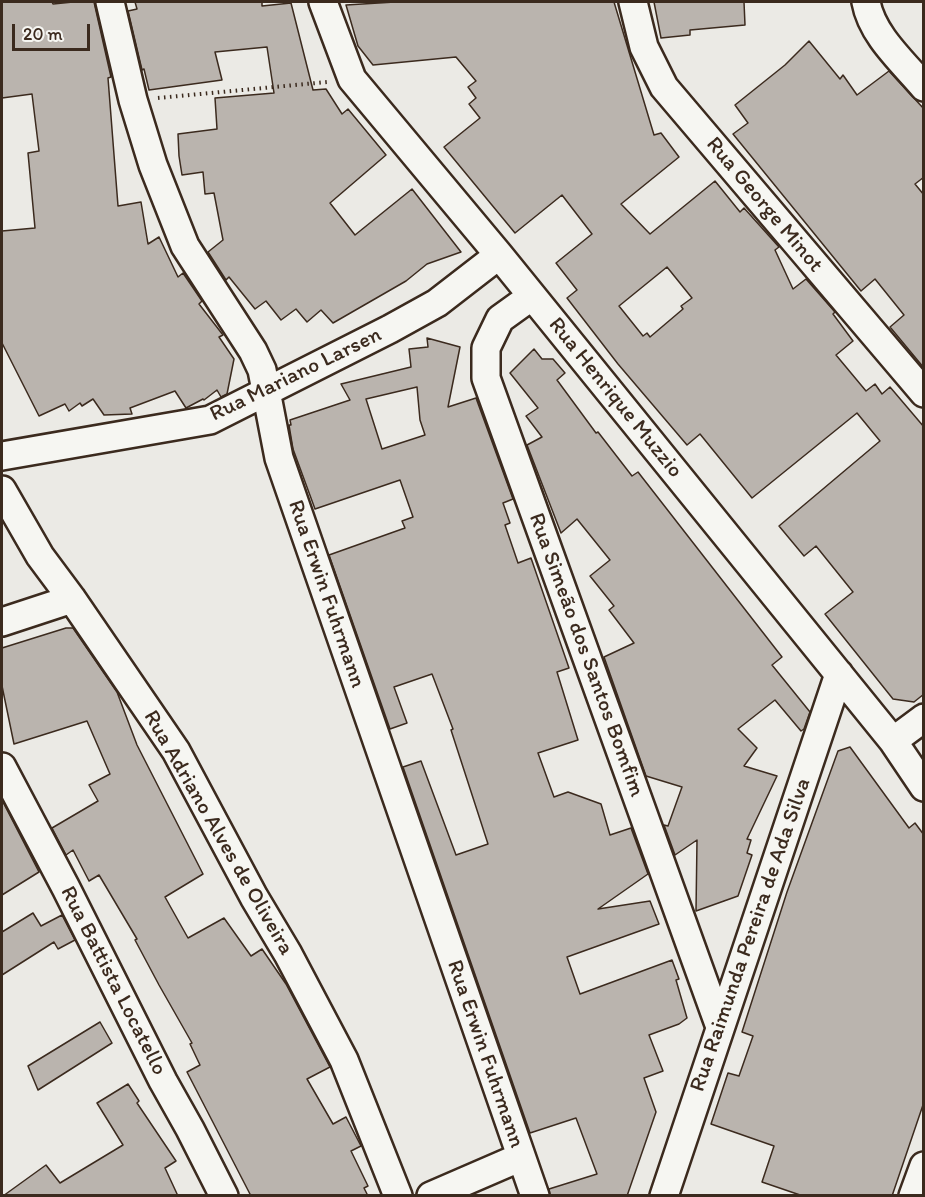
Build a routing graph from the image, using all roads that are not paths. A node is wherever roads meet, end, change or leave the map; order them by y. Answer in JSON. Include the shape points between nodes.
{"nodes":[{"id":1,"x":110,"y":2,"type":"edge"},
{"id":2,"x":323,"y":2,"type":"edge"},
{"id":3,"x":633,"y":2,"type":"edge"},
{"id":4,"x":866,"y":2,"type":"edge"},
{"id":5,"x":924,"y":87,"type":"edge"},
{"id":6,"x":499,"y":255,"type":"junction"},
{"id":7,"x":532,"y":296,"type":"junction"},
{"id":8,"x":265,"y":390,"type":"junction"},
{"id":9,"x":924,"y":393,"type":"edge"},
{"id":10,"x":2,"y":456,"type":"edge"},
{"id":11,"x":2,"y":490,"type":"edge"},
{"id":12,"x":72,"y":599,"type":"junction"},
{"id":13,"x":2,"y":622,"type":"edge"},
{"id":14,"x":839,"y":674,"type":"junction"},
{"id":15,"x":924,"y":718,"type":"edge"},
{"id":16,"x":893,"y":741,"type":"junction"},
{"id":17,"x":2,"y":767,"type":"edge"},
{"id":18,"x":924,"y":787,"type":"edge"},
{"id":19,"x":720,"y":1027,"type":"junction"},
{"id":20,"x":521,"y":1157,"type":"junction"},
{"id":21,"x":924,"y":1166,"type":"edge"},
{"id":22,"x":224,"y":1196,"type":"edge"},
{"id":23,"x":398,"y":1196,"type":"edge"},
{"id":24,"x":431,"y":1196,"type":"edge"},
{"id":25,"x":535,"y":1196,"type":"edge"},
{"id":26,"x":664,"y":1196,"type":"edge"},
{"id":27,"x":913,"y":1196,"type":"edge"}],
"edges":[{"from":1,"to":8,"type":"street","name":"Rua Erwin Fuhrmann","via":[[133,100],[185,246],[253,351],[262,370]]},
{"from":2,"to":6,"type":"street","name":"Rua Henrique Muzzio","via":[[352,79]]},
{"from":3,"to":9,"type":"street","name":"Rua George Minot","via":[[644,47],[664,87]]},
{"from":4,"to":5,"type":"street","via":[[876,29]]},
{"from":6,"to":7,"type":"street","name":"Rua Henrique Muzzio"},
{"from":6,"to":8,"type":"street","name":"Rua Mariano Larsen","via":[[436,303]]},
{"from":7,"to":14,"type":"street","name":"Rua Henrique Muzzio"},
{"from":7,"to":19,"type":"street","name":"Rua Simeão dos Santos Bomfim","via":[[500,320],[486,348],[486,378]]},
{"from":8,"to":10,"type":"street","name":"Rua Mariano Larsen","via":[[210,420]]},
{"from":8,"to":20,"type":"street","name":"Rua Erwin Fuhrmann","via":[[279,458]]},
{"from":11,"to":12,"type":"street","name":"Rua Adriano Alves de Oliveira","via":[[40,556]]},
{"from":12,"to":13,"type":"street"},
{"from":12,"to":23,"type":"street","name":"Rua Adriano Alves de Oliveira","via":[[176,751],[288,954],[344,1060]]},
{"from":14,"to":16,"type":"street","name":"Rua Henrique Muzzio"},
{"from":14,"to":19,"type":"street","name":"Rua Raimunda Pereira de Ada Silva"},
{"from":15,"to":16,"type":"street"},
{"from":16,"to":18,"type":"street","name":"Rua Henrique Muzzio"},
{"from":17,"to":22,"type":"street","name":"Rua Battista Locatello"},
{"from":19,"to":26,"type":"street","name":"Rua Raimunda Pereira de Ada Silva"},
{"from":20,"to":24,"type":"street"},
{"from":20,"to":25,"type":"street","name":"Rua Erwin Fuhrmann"},
{"from":21,"to":27,"type":"street"}]}
